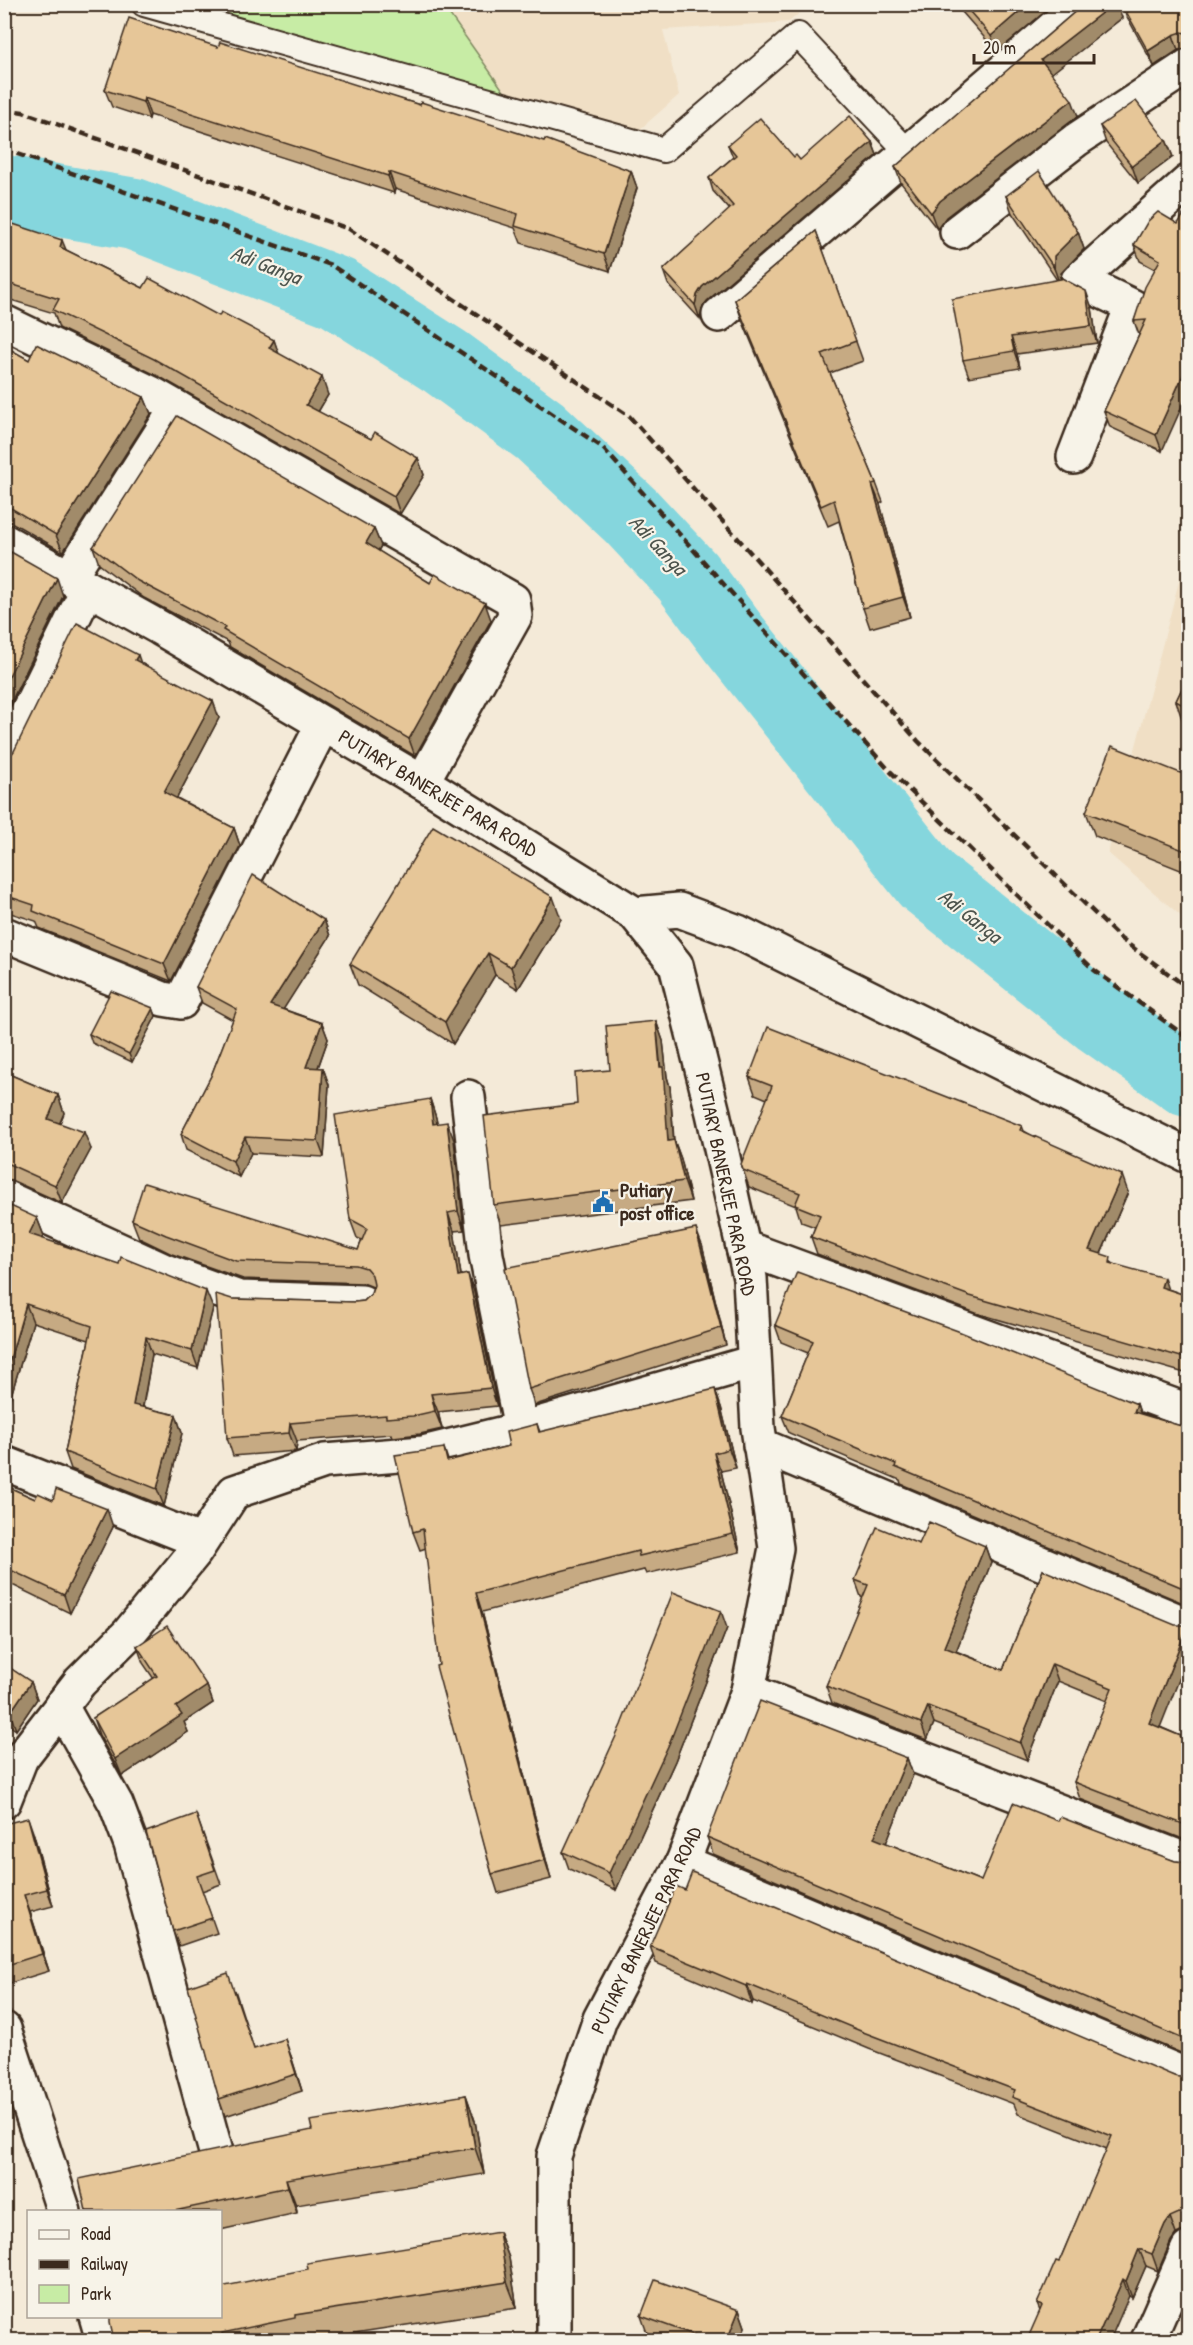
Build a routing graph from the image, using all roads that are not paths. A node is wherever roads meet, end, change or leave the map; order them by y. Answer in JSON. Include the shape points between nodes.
{"nodes":[{"id":1,"x":144,"y":4,"type":"edge"},
{"id":2,"x":1081,"y":4,"type":"edge"},
{"id":3,"x":1188,"y":66,"type":"edge"},
{"id":4,"x":908,"y":152,"type":"junction"},
{"id":5,"x":1188,"y":182,"type":"edge"},
{"id":6,"x":957,"y":232,"type":"dead end"},
{"id":7,"x":719,"y":315,"type":"dead end"},
{"id":8,"x":4,"y":322,"type":"edge"},
{"id":9,"x":177,"y":408,"type":"junction"},
{"id":10,"x":1074,"y":457,"type":"dead end"},
{"id":11,"x":4,"y":541,"type":"edge"},
{"id":12,"x":79,"y":583,"type":"junction"},
{"id":13,"x":323,"y":724,"type":"junction"},
{"id":14,"x":4,"y":760,"type":"edge"},
{"id":15,"x":422,"y":782,"type":"junction"},
{"id":16,"x":634,"y":914,"type":"junction"},
{"id":17,"x":4,"y":934,"type":"edge"},
{"id":18,"x":468,"y":1097,"type":"dead end"},
{"id":19,"x":1188,"y":1156,"type":"edge"},
{"id":20,"x":4,"y":1197,"type":"edge"},
{"id":21,"x":742,"y":1246,"type":"junction"},
{"id":22,"x":362,"y":1302,"type":"edge"},
{"id":23,"x":754,"y":1362,"type":"junction"},
{"id":24,"x":1188,"y":1411,"type":"edge"},
{"id":25,"x":521,"y":1429,"type":"junction"},
{"id":26,"x":760,"y":1445,"type":"junction"},
{"id":27,"x":4,"y":1463,"type":"edge"},
{"id":28,"x":200,"y":1541,"type":"junction"},
{"id":29,"x":1188,"y":1625,"type":"edge"},
{"id":30,"x":748,"y":1691,"type":"junction"},
{"id":31,"x":61,"y":1706,"type":"junction"},
{"id":32,"x":4,"y":1801,"type":"edge"},
{"id":33,"x":1188,"y":1861,"type":"edge"},
{"id":34,"x":684,"y":1862,"type":"junction"},
{"id":35,"x":4,"y":2028,"type":"edge"},
{"id":36,"x":1188,"y":2076,"type":"edge"},
{"id":37,"x":216,"y":2152,"type":"edge"},
{"id":38,"x":64,"y":2210,"type":"edge"},
{"id":39,"x":1188,"y":2249,"type":"edge"},
{"id":40,"x":1181,"y":2290,"type":"edge"},
{"id":41,"x":97,"y":2318,"type":"edge"},
{"id":42,"x":103,"y":2340,"type":"edge"},
{"id":43,"x":554,"y":2340,"type":"edge"},
{"id":44,"x":1148,"y":2340,"type":"edge"}],
"edges":[{"from":1,"to":4,"type":"lane","via":[[664,150],[798,35]]},
{"from":2,"to":4,"type":"street"},
{"from":3,"to":6,"type":"street","via":[[1076,140]]},
{"from":4,"to":7,"type":"street"},
{"from":5,"to":10,"type":"street","via":[[1078,280],[1132,306]]},
{"from":8,"to":9,"type":"street"},
{"from":9,"to":12,"type":"street"},
{"from":9,"to":15,"type":"street","via":[[513,600],[515,616]]},
{"from":11,"to":12,"type":"street","name":"PUTIARY BANERJEE PARA ROAD"},
{"from":12,"to":13,"type":"street","name":"PUTIARY BANERJEE PARA ROAD"},
{"from":12,"to":14,"type":"street"},
{"from":13,"to":15,"type":"street","name":"PUTIARY BANERJEE PARA ROAD"},
{"from":13,"to":17,"type":"street","via":[[181,1002],[163,999]]},
{"from":15,"to":16,"type":"street","name":"PUTIARY BANERJEE PARA ROAD"},
{"from":16,"to":19,"type":"street","via":[[679,910],[738,932]]},
{"from":16,"to":21,"type":"street","name":"PUTIARY BANERJEE PARA ROAD","via":[[676,965]]},
{"from":18,"to":25,"type":"street","via":[[486,1255]]},
{"from":20,"to":22,"type":"street","via":[[165,1271],[239,1298]]},
{"from":21,"to":23,"type":"street","name":"PUTIARY BANERJEE PARA ROAD","via":[[750,1278]]},
{"from":21,"to":24,"type":"street"},
{"from":23,"to":25,"type":"street"},
{"from":23,"to":26,"type":"street","name":"PUTIARY BANERJEE PARA ROAD"},
{"from":25,"to":28,"type":"street","via":[[423,1453],[325,1461],[234,1492]]},
{"from":26,"to":29,"type":"street"},
{"from":26,"to":30,"type":"street","name":"PUTIARY BANERJEE PARA ROAD","via":[[776,1548]]},
{"from":27,"to":28,"type":"street"},
{"from":28,"to":31,"type":"street","via":[[128,1635]]},
{"from":30,"to":33,"type":"street"},
{"from":30,"to":34,"type":"street","name":"PUTIARY BANERJEE PARA ROAD"},
{"from":31,"to":32,"type":"street","via":[[21,1758]]},
{"from":31,"to":37,"type":"street","via":[[116,1804],[131,1844]]},
{"from":34,"to":36,"type":"street"},
{"from":34,"to":43,"type":"street","name":"PUTIARY BANERJEE PARA ROAD","via":[[600,2019],[554,2156]]},
{"from":35,"to":38,"type":"street"},
{"from":39,"to":40,"type":"street"},
{"from":40,"to":44,"type":"street"},
{"from":41,"to":42,"type":"street"}]}
